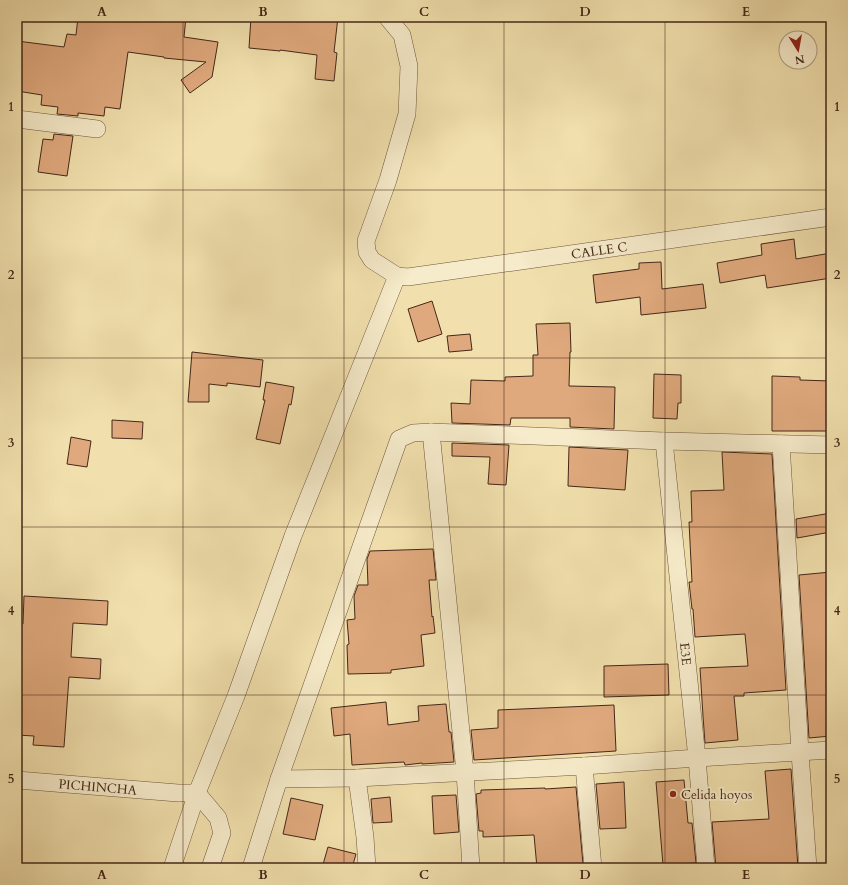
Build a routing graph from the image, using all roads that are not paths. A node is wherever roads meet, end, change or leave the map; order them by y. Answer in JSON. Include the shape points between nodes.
{"nodes":[{"id":1,"x":387,"y":17,"type":"edge"},
{"id":2,"x":17,"y":118,"type":"edge"},
{"id":3,"x":97,"y":129,"type":"dead end"},
{"id":4,"x":831,"y":217,"type":"edge"},
{"id":5,"x":397,"y":276,"type":"junction"},
{"id":6,"x":430,"y":432,"type":"junction"},
{"id":7,"x":664,"y":441,"type":"junction"},
{"id":8,"x":781,"y":444,"type":"junction"},
{"id":9,"x":831,"y":445,"type":"edge"},
{"id":10,"x":831,"y":750,"type":"edge"},
{"id":11,"x":800,"y":752,"type":"junction"},
{"id":12,"x":697,"y":758,"type":"junction"},
{"id":13,"x":584,"y":766,"type":"junction"},
{"id":14,"x":465,"y":772,"type":"junction"},
{"id":15,"x":357,"y":778,"type":"junction"},
{"id":16,"x":279,"y":779,"type":"junction"},
{"id":17,"x":17,"y":780,"type":"edge"},
{"id":18,"x":197,"y":793,"type":"junction"},
{"id":19,"x":172,"y":868,"type":"edge"},
{"id":20,"x":210,"y":868,"type":"edge"},
{"id":21,"x":251,"y":868,"type":"edge"},
{"id":22,"x":367,"y":868,"type":"edge"},
{"id":23,"x":472,"y":868,"type":"edge"},
{"id":24,"x":593,"y":868,"type":"edge"},
{"id":25,"x":706,"y":868,"type":"edge"},
{"id":26,"x":808,"y":868,"type":"edge"}],
"edges":[{"from":1,"to":5,"type":"street","via":[[402,35],[409,66],[407,114],[388,180],[366,241],[367,252],[372,260]]},
{"from":2,"to":3,"type":"street"},
{"from":4,"to":5,"type":"street","name":"CALLE C","via":[[408,277]]},
{"from":5,"to":18,"type":"street","via":[[293,536],[236,696]]},
{"from":6,"to":7,"type":"street"},
{"from":6,"to":14,"type":"street"},
{"from":6,"to":16,"type":"street","via":[[413,433],[399,439]]},
{"from":7,"to":8,"type":"street"},
{"from":7,"to":12,"type":"street","name":"E3E"},
{"from":8,"to":9,"type":"street"},
{"from":8,"to":11,"type":"street"},
{"from":10,"to":11,"type":"street"},
{"from":11,"to":12,"type":"street"},
{"from":11,"to":26,"type":"street"},
{"from":12,"to":13,"type":"street"},
{"from":12,"to":25,"type":"street","name":"E3E"},
{"from":13,"to":14,"type":"street"},
{"from":13,"to":24,"type":"street"},
{"from":14,"to":15,"type":"street"},
{"from":14,"to":23,"type":"street"},
{"from":15,"to":16,"type":"street"},
{"from":15,"to":22,"type":"street"},
{"from":16,"to":21,"type":"street"},
{"from":17,"to":18,"type":"street","name":"PICHINCHA"},
{"from":18,"to":19,"type":"street"},
{"from":18,"to":20,"type":"street","via":[[218,818],[222,832]]}]}
